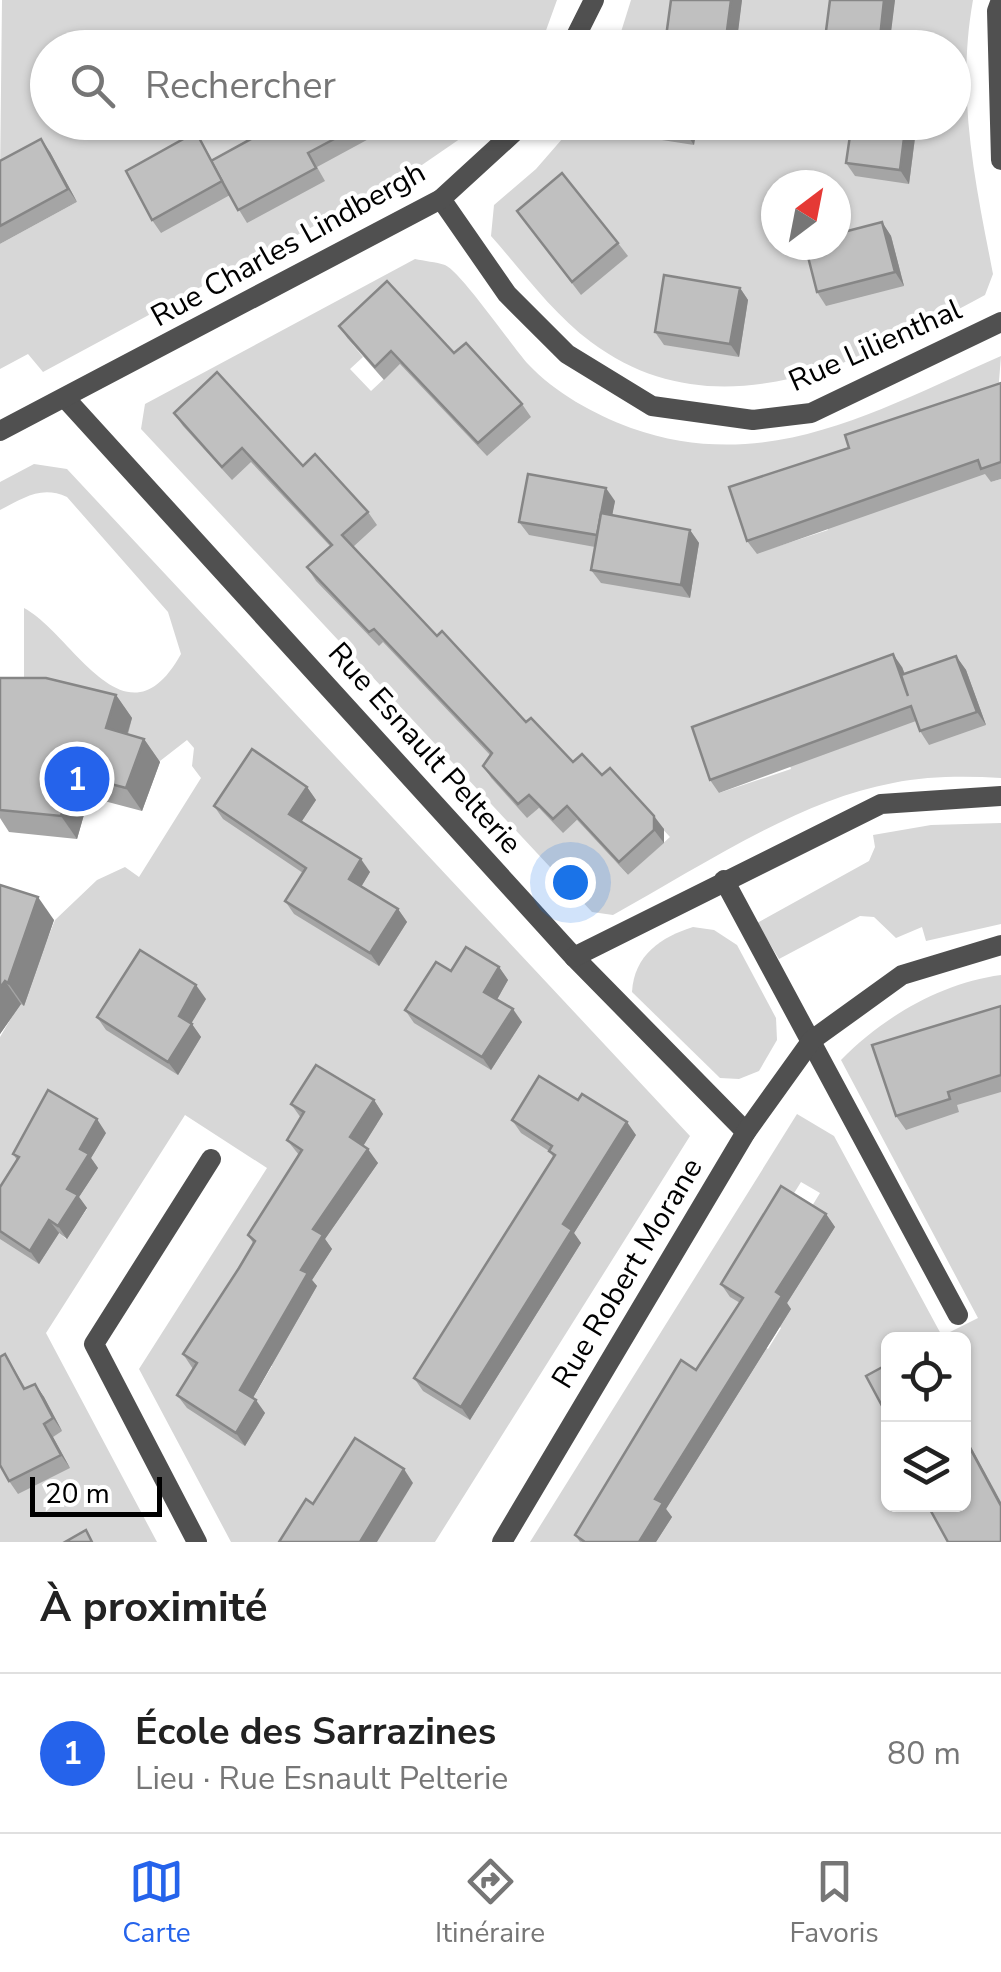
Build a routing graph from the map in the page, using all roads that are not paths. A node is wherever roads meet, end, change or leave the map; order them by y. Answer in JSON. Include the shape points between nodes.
{"nodes":[{"id":1,"x":594,"y":0,"type":"edge"},
{"id":2,"x":1001,"y":0,"type":"edge"},
{"id":3,"x":579,"y":30,"type":"edge"},
{"id":4,"x":505,"y":140,"type":"edge"},
{"id":5,"x":1001,"y":160,"type":"edge"},
{"id":6,"x":440,"y":199,"type":"junction"},
{"id":7,"x":1001,"y":322,"type":"edge"},
{"id":8,"x":66,"y":398,"type":"junction"},
{"id":9,"x":0,"y":430,"type":"edge"},
{"id":10,"x":1001,"y":796,"type":"edge"},
{"id":11,"x":724,"y":880,"type":"junction"},
{"id":12,"x":1001,"y":945,"type":"edge"},
{"id":13,"x":574,"y":958,"type":"junction"},
{"id":14,"x":812,"y":1040,"type":"junction"},
{"id":15,"x":746,"y":1132,"type":"junction"},
{"id":16,"x":211,"y":1159,"type":"dead end"},
{"id":17,"x":958,"y":1315,"type":"dead end"},
{"id":18,"x":197,"y":1542,"type":"edge"},
{"id":19,"x":502,"y":1542,"type":"edge"}],
"edges":[{"from":1,"to":3,"type":"street"},
{"from":2,"to":5,"type":"street"},
{"from":4,"to":6,"type":"street","name":"Rue Charles Lindbergh"},
{"from":6,"to":7,"type":"street","name":"Rue Lilienthal","via":[[507,294],[567,354],[652,406],[753,420],[811,413]]},
{"from":6,"to":8,"type":"street","name":"Rue Charles Lindbergh"},
{"from":8,"to":9,"type":"street","name":"Rue Charles Lindbergh"},
{"from":8,"to":13,"type":"street","name":"Rue Esnault Pelterie"},
{"from":10,"to":11,"type":"street","via":[[882,804]]},
{"from":11,"to":13,"type":"street"},
{"from":11,"to":14,"type":"street"},
{"from":12,"to":14,"type":"street","name":"Rue Robert Morane","via":[[902,976]]},
{"from":13,"to":15,"type":"street","name":"Rue Esnault Pelterie"},
{"from":14,"to":15,"type":"street","name":"Rue Robert Morane"},
{"from":14,"to":17,"type":"street"},
{"from":15,"to":19,"type":"street","name":"Rue Robert Morane"},
{"from":16,"to":18,"type":"street","via":[[94,1344]]}]}
